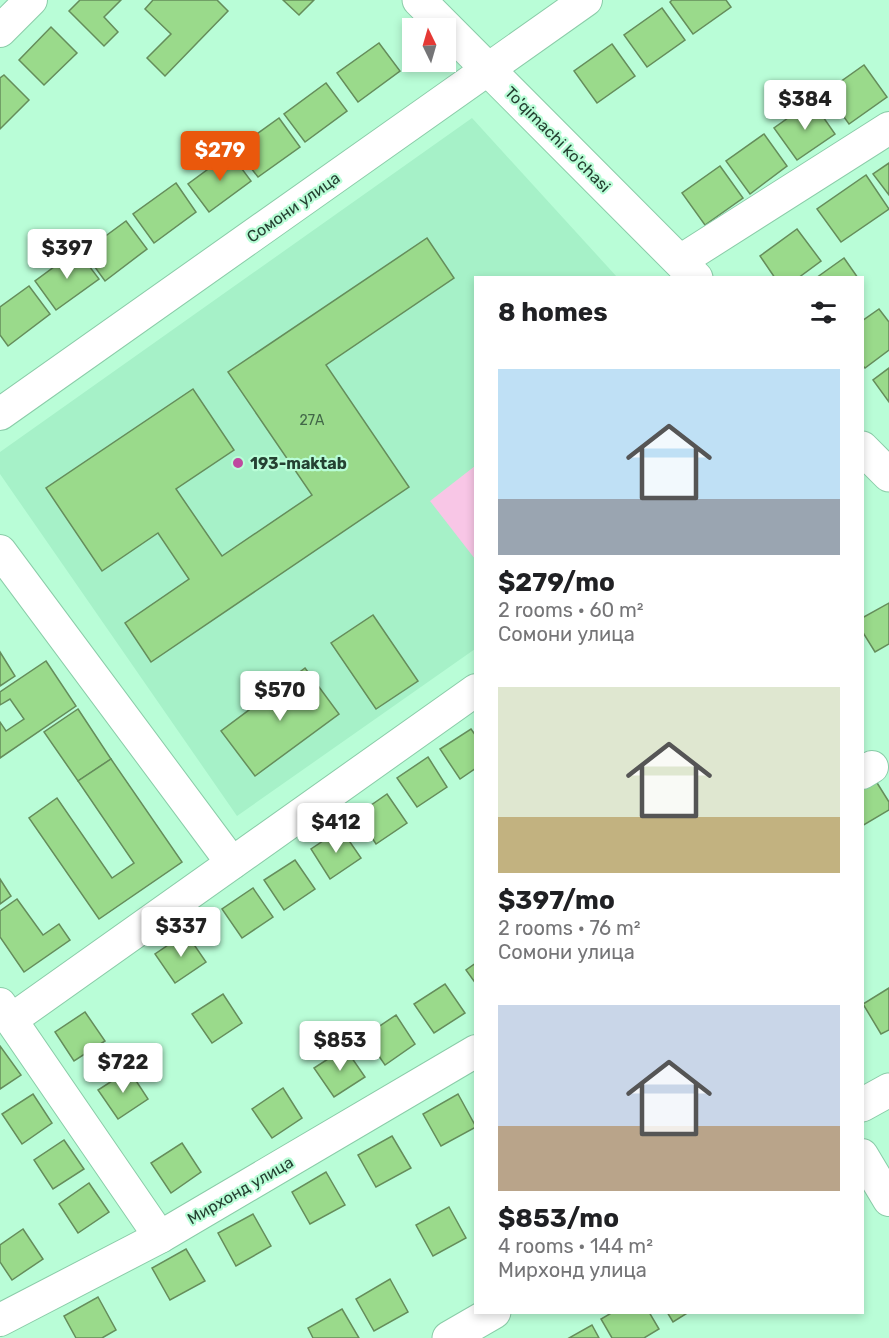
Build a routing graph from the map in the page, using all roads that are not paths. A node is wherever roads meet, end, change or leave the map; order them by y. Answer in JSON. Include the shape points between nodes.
{"nodes":[{"id":1,"x":31,"y":0,"type":"edge"},
{"id":2,"x":419,"y":0,"type":"edge"},
{"id":3,"x":586,"y":0,"type":"edge"},
{"id":4,"x":0,"y":31,"type":"edge"},
{"id":5,"x":489,"y":69,"type":"junction"},
{"id":6,"x":889,"y":128,"type":"edge"},
{"id":7,"x":688,"y":269,"type":"edge"},
{"id":8,"x":0,"y":414,"type":"edge"},
{"id":9,"x":864,"y":450,"type":"edge"},
{"id":10,"x":889,"y":476,"type":"edge"},
{"id":11,"x":0,"y":551,"type":"edge"},
{"id":12,"x":474,"y":694,"type":"edge"},
{"id":13,"x":232,"y":863,"type":"junction"},
{"id":14,"x":5,"y":1012,"type":"edge"},
{"id":15,"x":474,"y":1052,"type":"edge"},
{"id":16,"x":889,"y":1090,"type":"edge"},
{"id":17,"x":864,"y":1103,"type":"edge"},
{"id":18,"x":864,"y":1158,"type":"edge"},
{"id":19,"x":889,"y":1200,"type":"edge"},
{"id":20,"x":160,"y":1237,"type":"junction"},
{"id":21,"x":491,"y":1314,"type":"edge"},
{"id":22,"x":0,"y":1320,"type":"edge"},
{"id":23,"x":449,"y":1338,"type":"edge"}],
"edges":[{"from":1,"to":4,"type":"street"},
{"from":2,"to":5,"type":"main road","name":"To'qimachi ko'chasi"},
{"from":3,"to":5,"type":"street","name":"Сомони улица"},
{"from":5,"to":7,"type":"main road","name":"To'qimachi ko'chasi"},
{"from":5,"to":8,"type":"street","name":"Сомони улица"},
{"from":6,"to":7,"type":"street"},
{"from":9,"to":10,"type":"main road"},
{"from":11,"to":13,"type":"street"},
{"from":12,"to":13,"type":"street"},
{"from":13,"to":14,"type":"street"},
{"from":14,"to":20,"type":"street"},
{"from":15,"to":20,"type":"street","name":"Мирхонд улица"},
{"from":16,"to":17,"type":"main road"},
{"from":18,"to":19,"type":"street"},
{"from":20,"to":22,"type":"street","name":"Мирхонд улица"},
{"from":21,"to":23,"type":"main road"}]}
